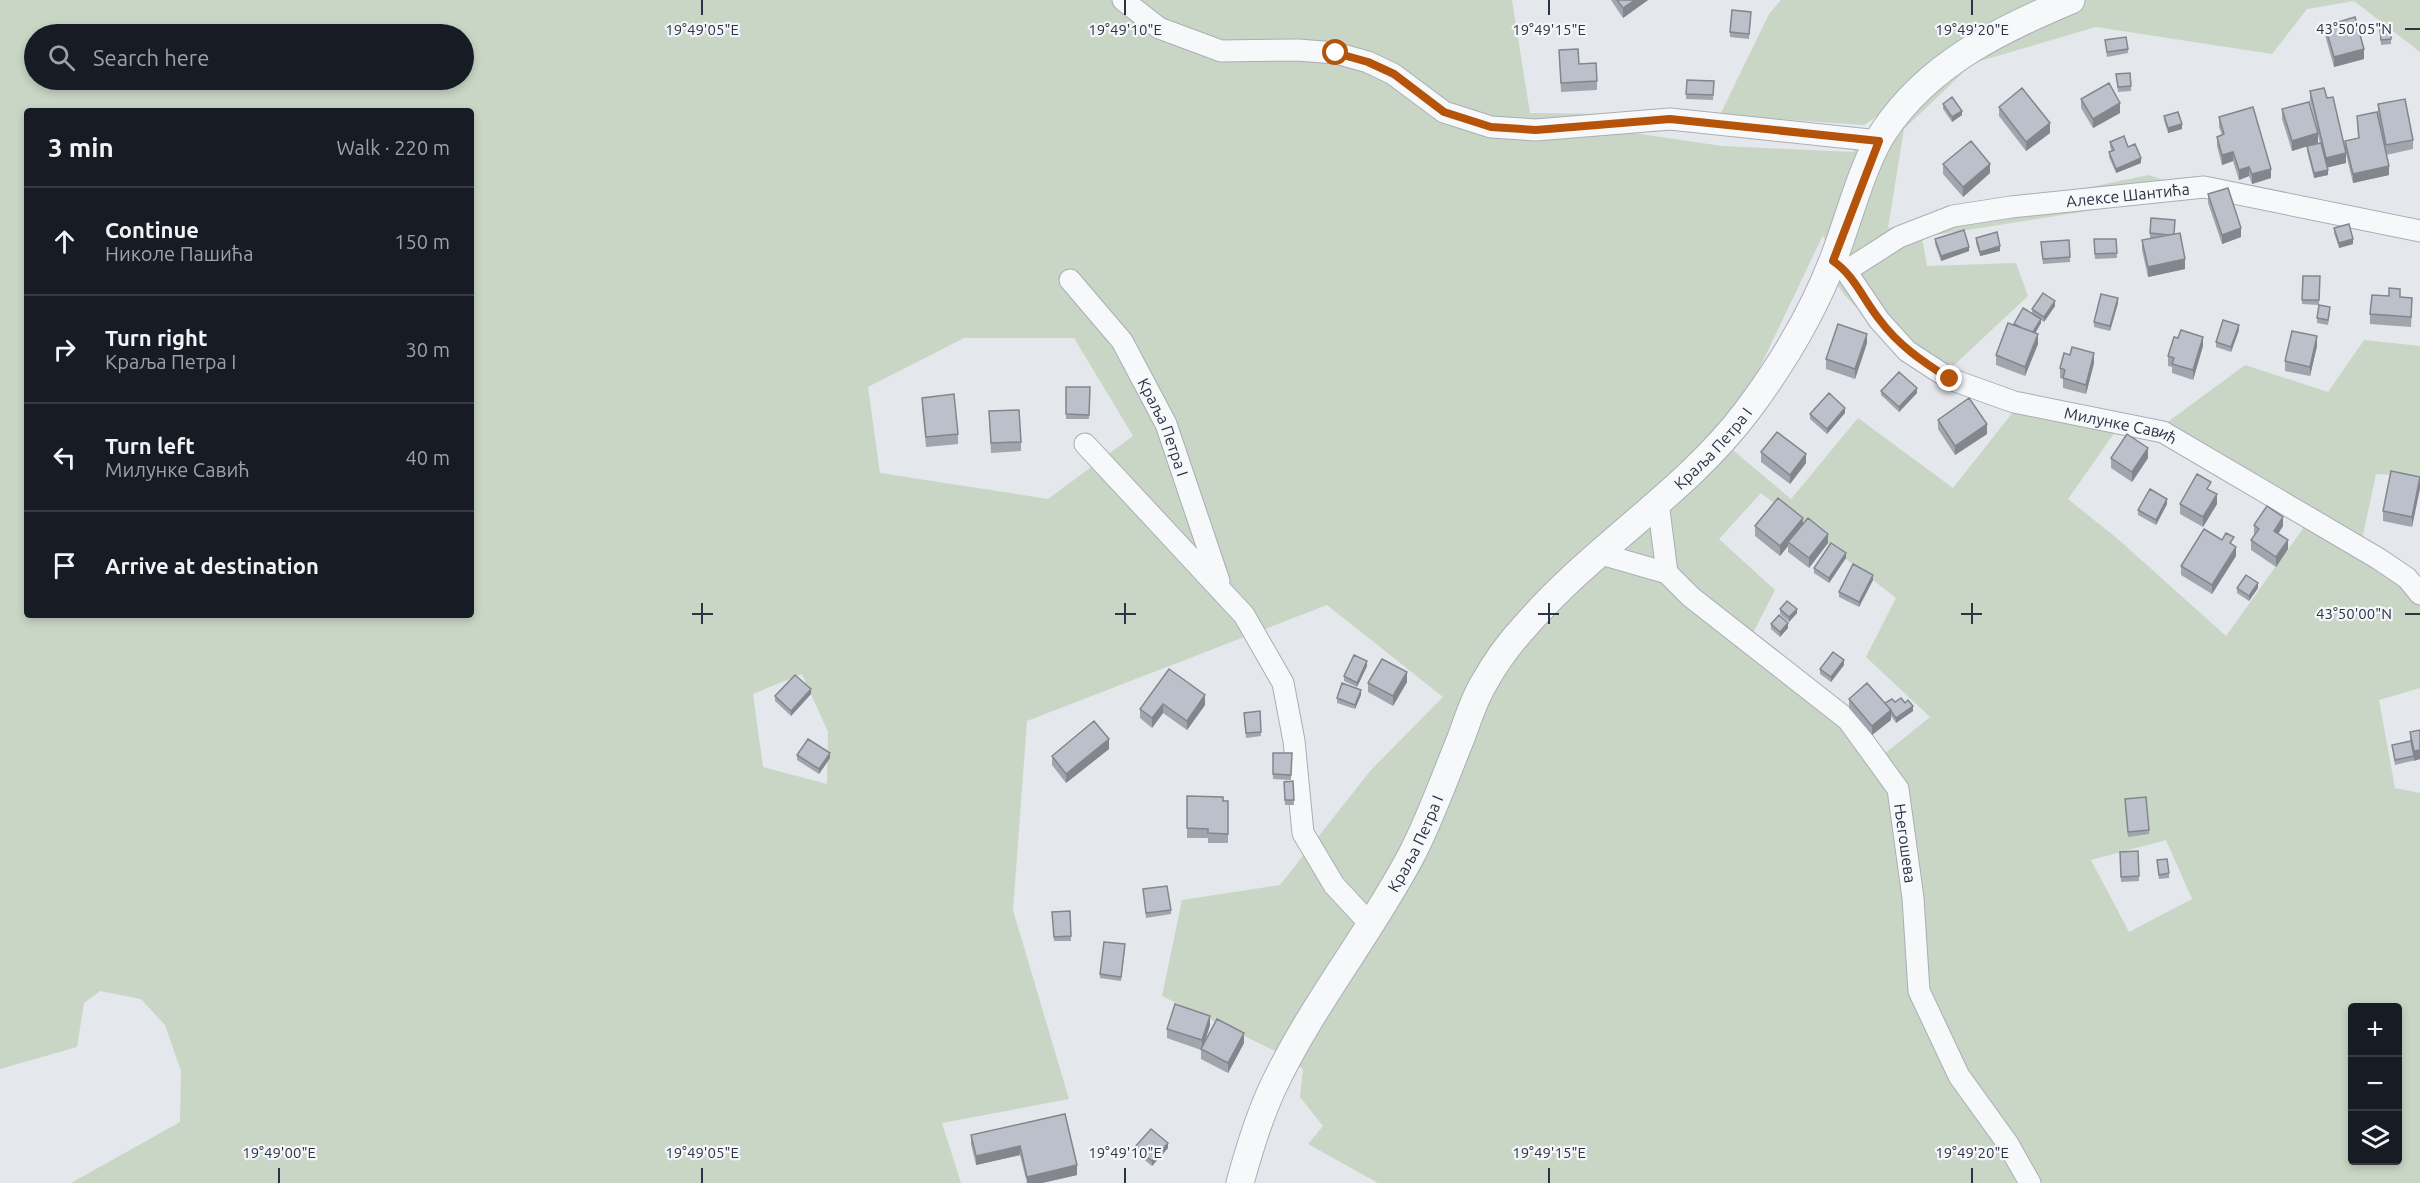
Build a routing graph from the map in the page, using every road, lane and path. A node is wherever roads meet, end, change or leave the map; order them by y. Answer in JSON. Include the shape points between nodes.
{"nodes":[{"id":1,"x":1123,"y":0,"type":"edge"},
{"id":2,"x":2071,"y":0,"type":"edge"},
{"id":3,"x":1879,"y":141,"type":"junction"},
{"id":4,"x":2420,"y":231,"type":"edge"},
{"id":5,"x":1840,"y":266,"type":"junction"},
{"id":6,"x":1070,"y":280,"type":"dead end"},
{"id":7,"x":1085,"y":444,"type":"dead end"},
{"id":8,"x":1658,"y":502,"type":"junction"},
{"id":9,"x":1601,"y":554,"type":"junction"},
{"id":10,"x":1667,"y":573,"type":"junction"},
{"id":11,"x":1222,"y":590,"type":"junction"},
{"id":12,"x":2420,"y":594,"type":"edge"},
{"id":13,"x":1371,"y":924,"type":"junction"},
{"id":14,"x":1240,"y":1183,"type":"edge"},
{"id":15,"x":2030,"y":1183,"type":"edge"}],
"edges":[{"from":1,"to":3,"type":"street","via":[[1159,28],[1221,51],[1298,50],[1336,53],[1368,62],[1394,74],[1444,112],[1491,127],[1536,130],[1670,119]]},
{"from":2,"to":3,"type":"street","name":"Краља Петра I","via":[[2015,23],[1965,51],[1921,89]]},
{"from":3,"to":5,"type":"street","name":"Краља Петра I"},
{"from":4,"to":5,"type":"street","name":"Алексе Шантића","via":[[2204,187],[2056,201],[1953,216]]},
{"from":5,"to":8,"type":"street","name":"Краља Петра I","via":[[1746,413]]},
{"from":5,"to":12,"type":"street","name":"Милунке Савић","via":[[1907,351],[1950,379],[2014,402],[2163,432],[2379,559],[2407,578]]},
{"from":6,"to":11,"type":"street","name":"Краља Петра I","via":[[1122,341],[1166,424]]},
{"from":7,"to":11,"type":"street","name":"Краља Петра I"},
{"from":8,"to":9,"type":"street","name":"Краља Петра I"},
{"from":8,"to":10,"type":"street"},
{"from":9,"to":10,"type":"street"},
{"from":9,"to":13,"type":"street","name":"Краља Петра I","via":[[1530,620],[1482,685],[1434,807]]},
{"from":10,"to":15,"type":"street","name":"Његошева","via":[[1690,597],[1848,720],[1898,789],[1913,898],[1919,991],[1959,1076],[2008,1144]]},
{"from":11,"to":13,"type":"street","name":"Краља Петра I","via":[[1244,615],[1283,683],[1294,741],[1303,833],[1334,885]]},
{"from":13,"to":14,"type":"street","name":"Краља Петра I","via":[[1332,983],[1273,1087]]}]}
